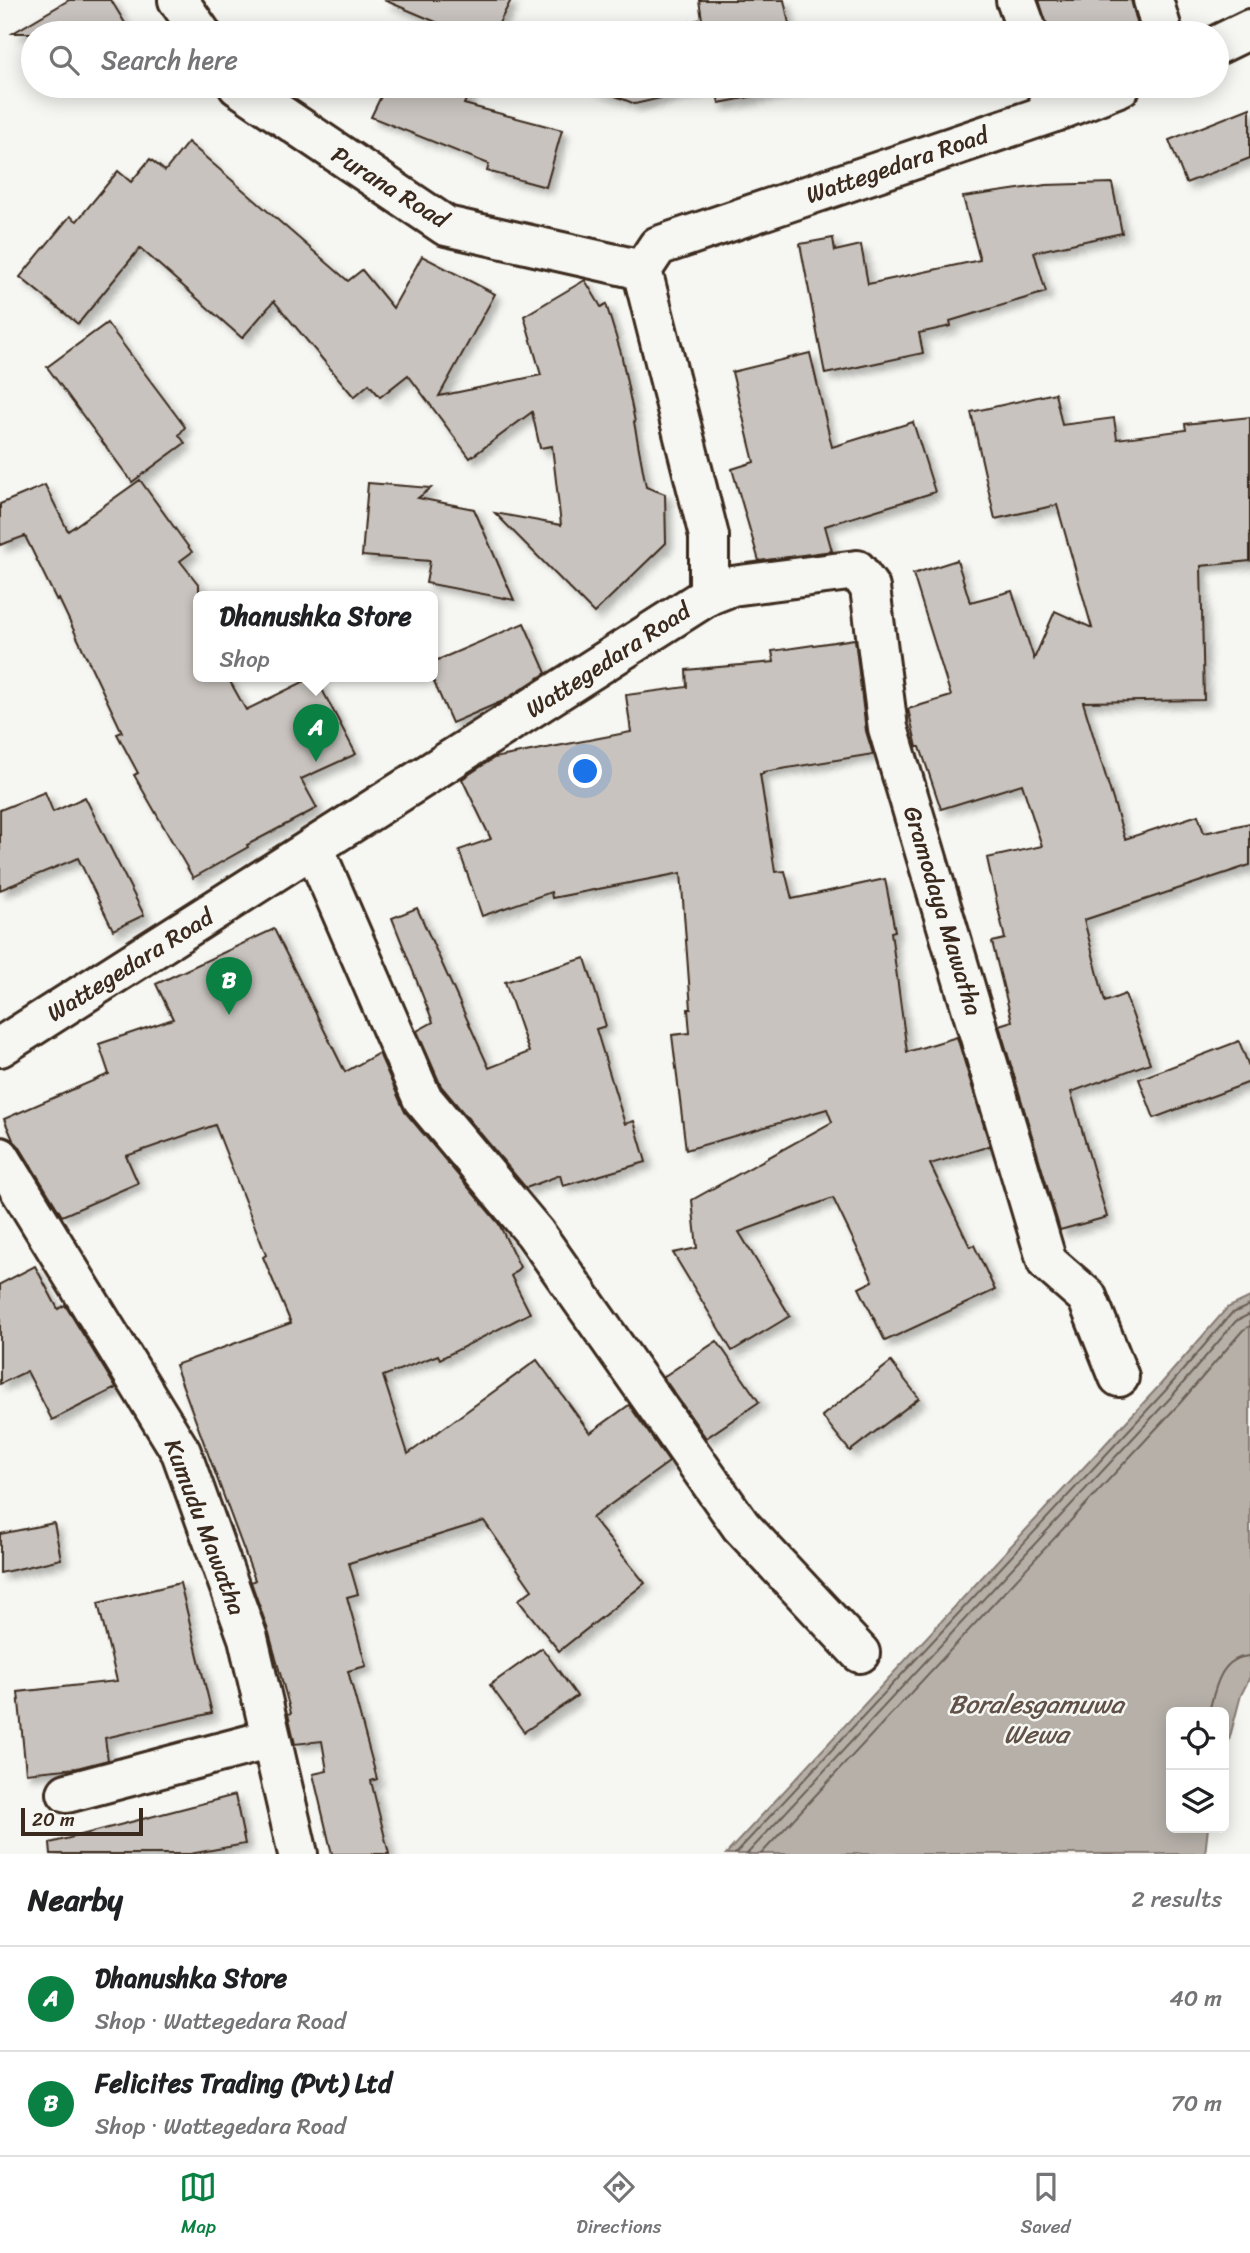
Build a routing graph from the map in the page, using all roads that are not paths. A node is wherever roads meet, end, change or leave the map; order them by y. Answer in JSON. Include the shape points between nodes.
{"nodes":[{"id":1,"x":178,"y":0,"type":"edge"},
{"id":2,"x":1016,"y":0,"type":"edge"},
{"id":3,"x":1153,"y":0,"type":"edge"},
{"id":4,"x":193,"y":21,"type":"edge"},
{"id":5,"x":1024,"y":21,"type":"edge"},
{"id":6,"x":1159,"y":21,"type":"edge"},
{"id":7,"x":1250,"y":29,"type":"edge"},
{"id":8,"x":1229,"y":39,"type":"edge"},
{"id":9,"x":256,"y":98,"type":"edge"},
{"id":10,"x":1050,"y":99,"type":"edge"},
{"id":11,"x":642,"y":270,"type":"junction"},
{"id":12,"x":709,"y":595,"type":"junction"},
{"id":13,"x":314,"y":848,"type":"junction"},
{"id":14,"x":0,"y":1047,"type":"edge"},
{"id":15,"x":0,"y":1157,"type":"edge"},
{"id":16,"x":1119,"y":1377,"type":"dead end"},
{"id":17,"x":860,"y":1653,"type":"dead end"},
{"id":18,"x":271,"y":1739,"type":"junction"},
{"id":19,"x":67,"y":1793,"type":"dead end"},
{"id":20,"x":298,"y":1854,"type":"edge"}],
"edges":[{"from":1,"to":4,"type":"street"},
{"from":2,"to":5,"type":"street"},
{"from":3,"to":6,"type":"street"},
{"from":7,"to":8,"type":"street"},
{"from":9,"to":11,"type":"street","name":"Purana Road","via":[[446,226]]},
{"from":10,"to":11,"type":"street","name":"Wattegedara Road","via":[[658,246]]},
{"from":11,"to":12,"type":"street","name":"Wattegedara Road","via":[[709,536]]},
{"from":12,"to":13,"type":"street","name":"Wattegedara Road"},
{"from":12,"to":16,"type":"street","name":"Gramodaya Mawatha","via":[[732,586],[857,570],[870,588],[888,728],[1047,1262],[1087,1297]]},
{"from":13,"to":14,"type":"street","name":"Wattegedara Road"},
{"from":13,"to":17,"type":"street","via":[[422,1098],[534,1233],[741,1526]]},
{"from":15,"to":18,"type":"street","name":"Kumudu Mawatha","via":[[181,1452],[248,1638]]},
{"from":18,"to":19,"type":"street"},
{"from":18,"to":20,"type":"street","name":"Kumudu Mawatha"}]}
